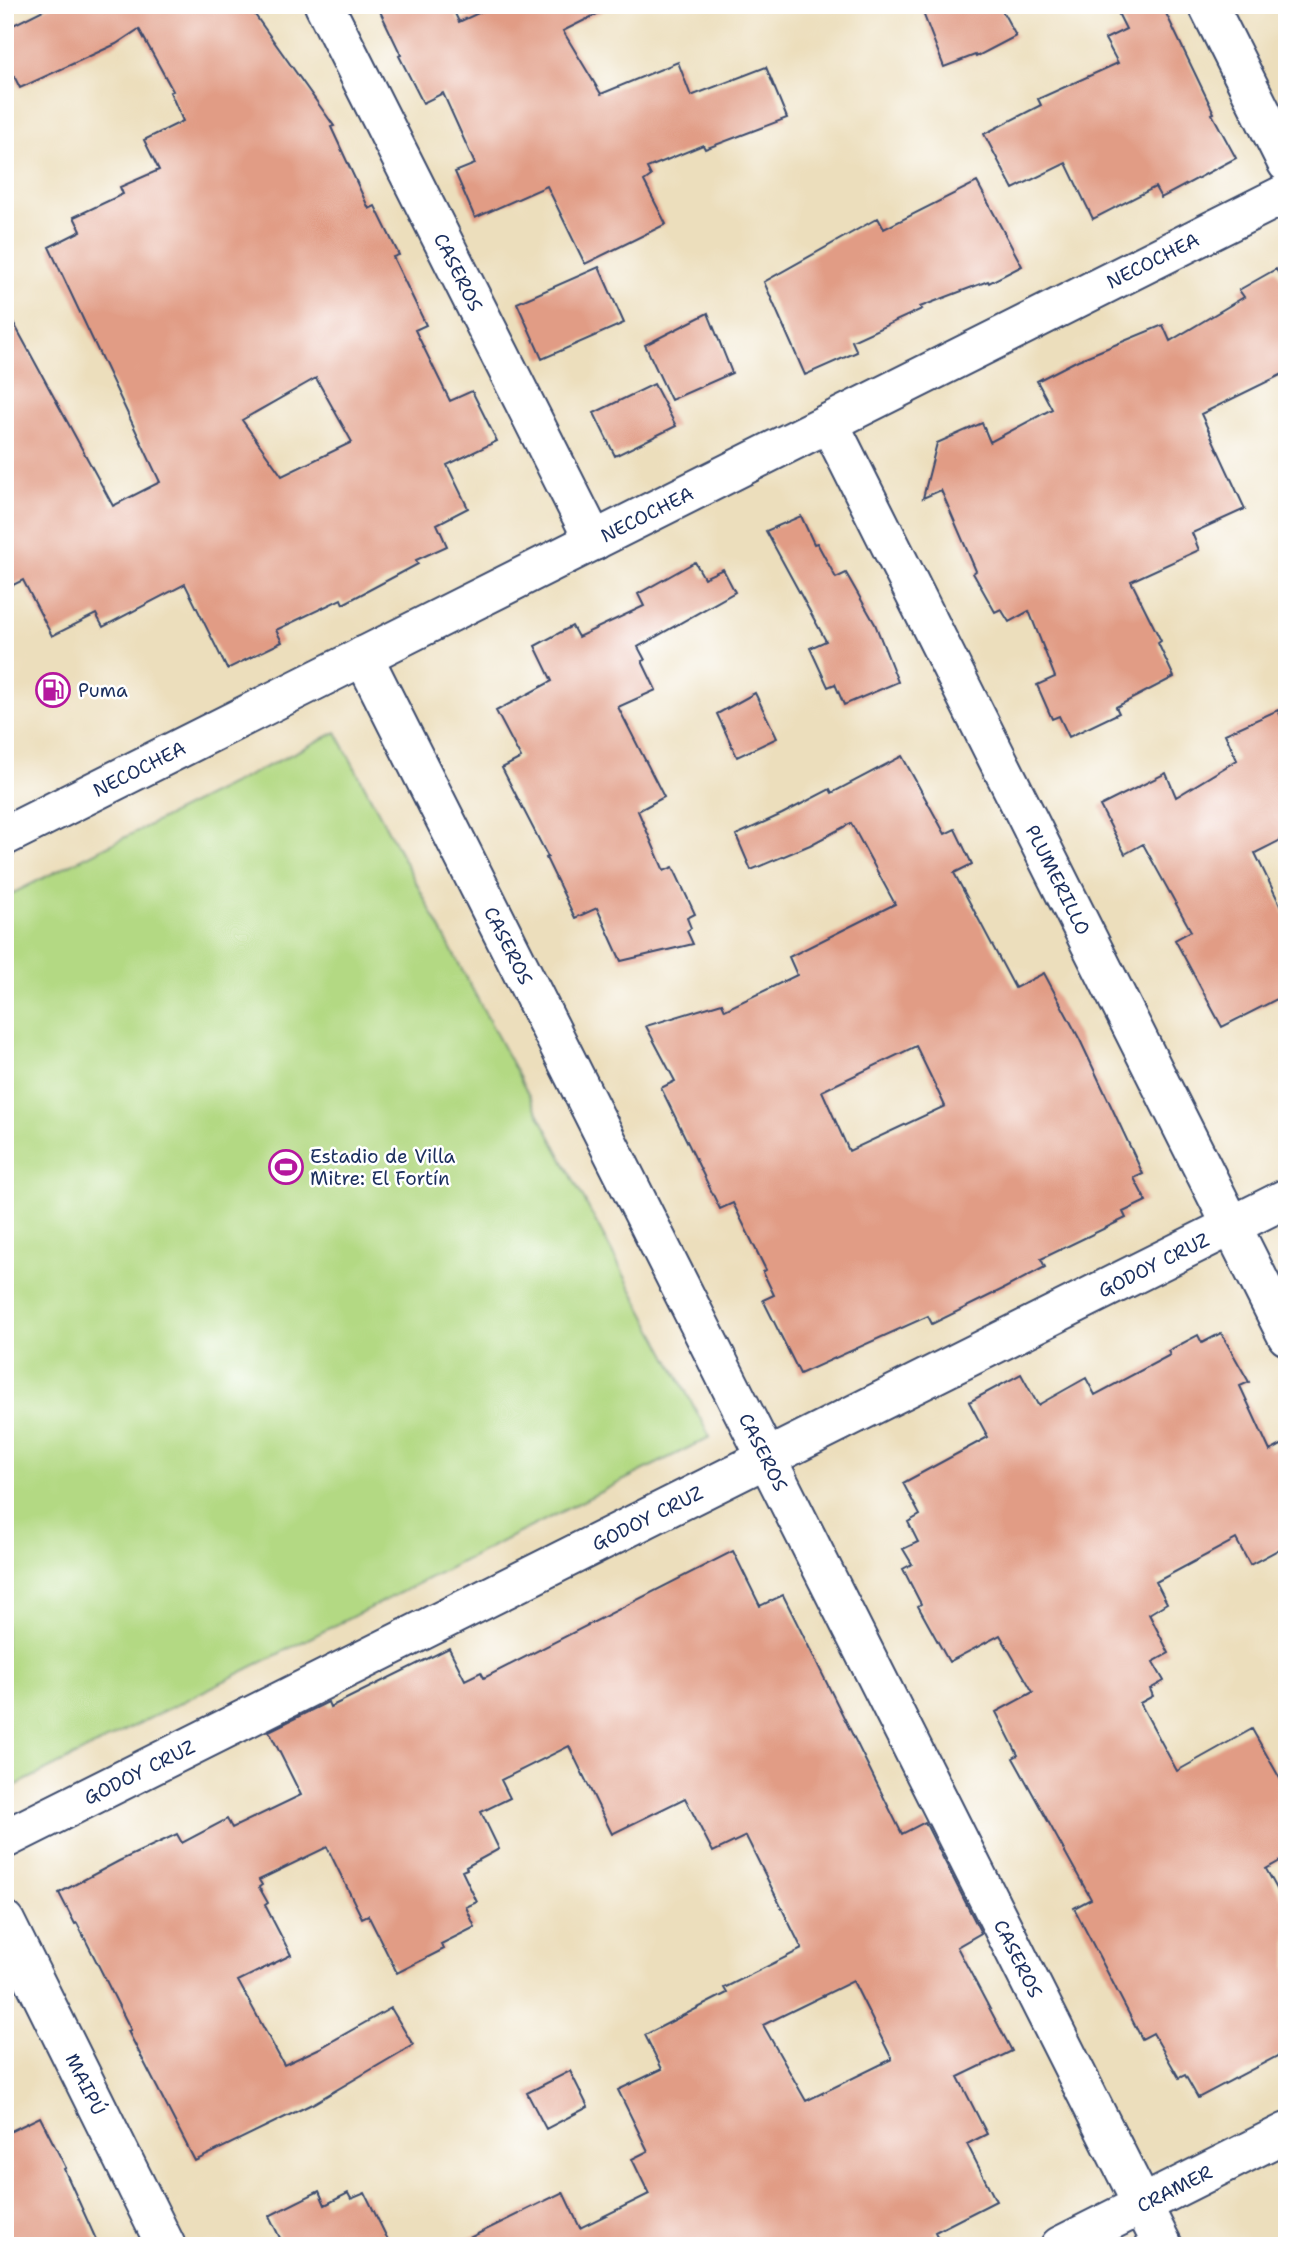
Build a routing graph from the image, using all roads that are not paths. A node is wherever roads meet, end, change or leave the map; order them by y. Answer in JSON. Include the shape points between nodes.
{"nodes":[{"id":1,"x":324,"y":5,"type":"edge"},
{"id":2,"x":1208,"y":5,"type":"edge"},
{"id":3,"x":1287,"y":163,"type":"edge"},
{"id":4,"x":1287,"y":193,"type":"edge"},
{"id":5,"x":829,"y":423,"type":"junction"},
{"id":6,"x":594,"y":541,"type":"junction"},
{"id":7,"x":363,"y":656,"type":"junction"},
{"id":8,"x":5,"y":836,"type":"edge"},
{"id":9,"x":1287,"y":1198,"type":"edge"},
{"id":10,"x":1231,"y":1226,"type":"junction"},
{"id":11,"x":1287,"y":1336,"type":"edge"},
{"id":12,"x":767,"y":1458,"type":"junction"},
{"id":13,"x":5,"y":1839,"type":"edge"},
{"id":14,"x":5,"y":1921,"type":"edge"},
{"id":15,"x":1287,"y":2132,"type":"edge"},
{"id":16,"x":1143,"y":2204,"type":"junction"},
{"id":17,"x":166,"y":2246,"type":"edge"},
{"id":18,"x":1060,"y":2246,"type":"edge"},
{"id":19,"x":1163,"y":2246,"type":"edge"}],
"edges":[{"from":1,"to":6,"type":"street","name":"CASEROS"},
{"from":2,"to":3,"type":"street"},
{"from":4,"to":5,"type":"street","name":"NECOCHEA"},
{"from":5,"to":6,"type":"street","name":"NECOCHEA"},
{"from":5,"to":10,"type":"street","name":"PLUMERILLO"},
{"from":6,"to":7,"type":"street","name":"NECOCHEA"},
{"from":7,"to":8,"type":"street","name":"NECOCHEA"},
{"from":7,"to":12,"type":"street","name":"CASEROS"},
{"from":9,"to":10,"type":"street","name":"GODOY CRUZ"},
{"from":10,"to":11,"type":"street","name":"PLUMERILLO"},
{"from":10,"to":12,"type":"street","name":"GODOY CRUZ"},
{"from":12,"to":13,"type":"street","name":"GODOY CRUZ"},
{"from":12,"to":16,"type":"street","name":"CASEROS"},
{"from":14,"to":17,"type":"street","name":"MAIPÚ"},
{"from":15,"to":16,"type":"street","name":"CRAMER"},
{"from":16,"to":18,"type":"street","name":"CRAMER"},
{"from":16,"to":19,"type":"street","name":"CASEROS"}]}
